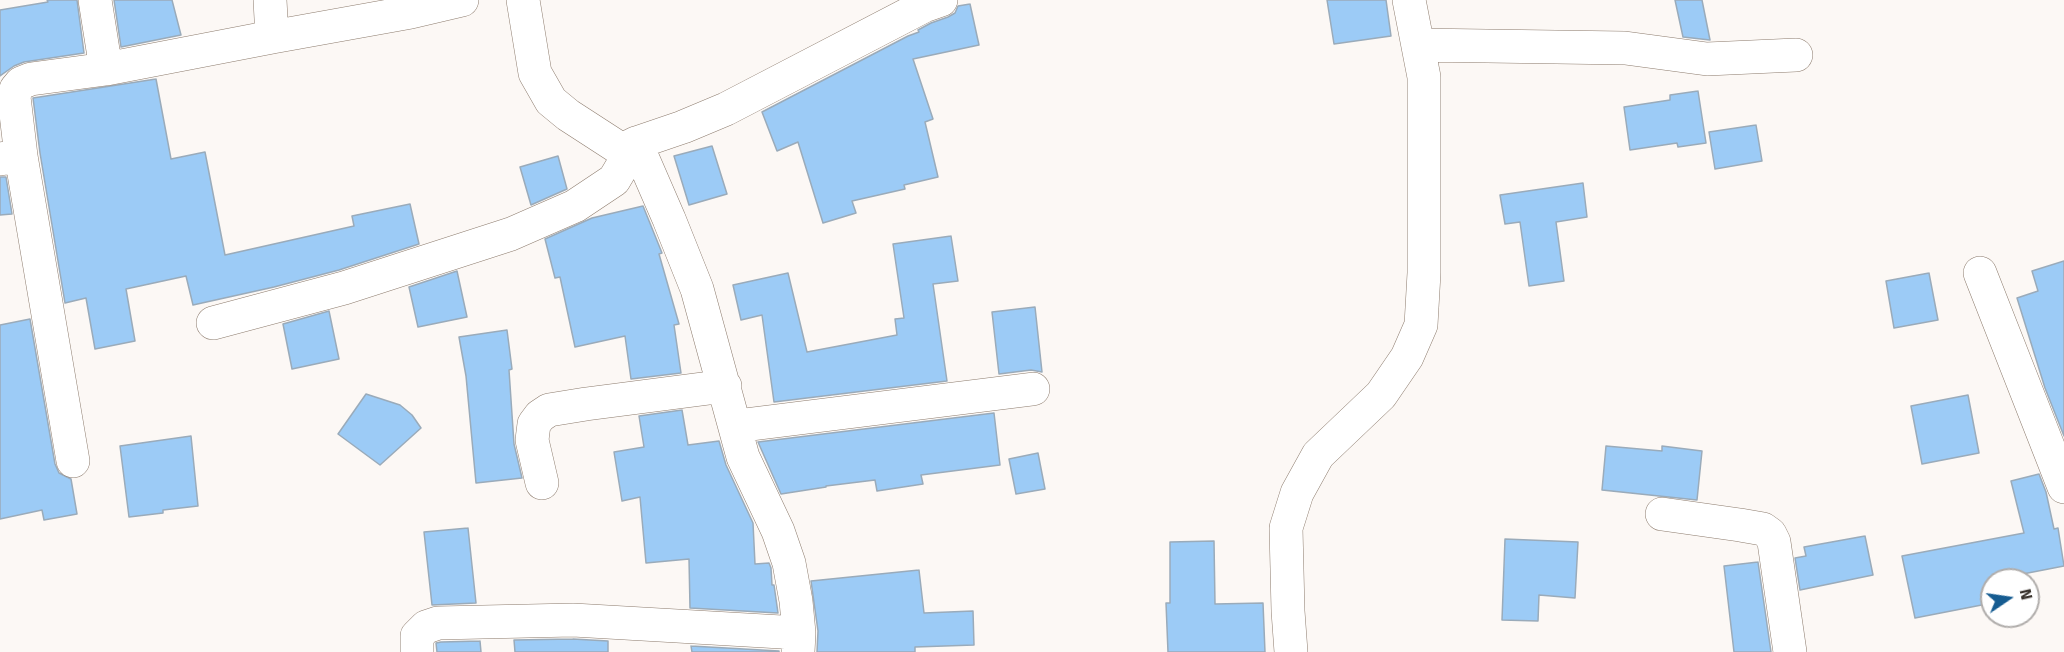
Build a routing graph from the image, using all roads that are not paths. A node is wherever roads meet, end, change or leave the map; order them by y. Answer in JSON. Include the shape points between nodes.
{"nodes":[{"id":1,"x":95,"y":0,"type":"edge"},
{"id":2,"x":270,"y":0,"type":"edge"},
{"id":3,"x":462,"y":0,"type":"edge"},
{"id":4,"x":523,"y":0,"type":"edge"},
{"id":5,"x":941,"y":0,"type":"edge"},
{"id":6,"x":1409,"y":0,"type":"edge"},
{"id":7,"x":272,"y":37,"type":"junction"},
{"id":8,"x":1418,"y":45,"type":"junction"},
{"id":9,"x":1796,"y":55,"type":"dead end"},
{"id":10,"x":106,"y":69,"type":"junction"},
{"id":11,"x":636,"y":143,"type":"junction"},
{"id":12,"x":11,"y":158,"type":"edge"},
{"id":13,"x":1980,"y":273,"type":"dead end"},
{"id":14,"x":213,"y":323,"type":"dead end"},
{"id":15,"x":725,"y":387,"type":"junction"},
{"id":16,"x":1033,"y":389,"type":"dead end"},
{"id":17,"x":736,"y":426,"type":"junction"},
{"id":18,"x":73,"y":461,"type":"dead end"},
{"id":19,"x":542,"y":483,"type":"dead end"},
{"id":20,"x":2064,"y":487,"type":"edge"},
{"id":21,"x":1662,"y":514,"type":"dead end"},
{"id":22,"x":798,"y":643,"type":"edge"},
{"id":23,"x":417,"y":652,"type":"edge"},
{"id":24,"x":1291,"y":652,"type":"edge"},
{"id":25,"x":1790,"y":652,"type":"edge"}],
"edges":[{"from":1,"to":10,"type":"street"},
{"from":2,"to":7,"type":"street"},
{"from":3,"to":7,"type":"street"},
{"from":4,"to":11,"type":"street","via":[[535,73],[551,101],[622,150]]},
{"from":5,"to":11,"type":"street","via":[[726,109]]},
{"from":6,"to":8,"type":"street"},
{"from":7,"to":10,"type":"street"},
{"from":8,"to":9,"type":"street","via":[[1625,48],[1707,59]]},
{"from":8,"to":24,"type":"street","via":[[1424,77],[1421,325],[1407,357],[1381,395],[1318,455],[1297,493],[1287,528]]},
{"from":10,"to":12,"type":"street","via":[[21,83],[14,97]]},
{"from":11,"to":14,"type":"street","via":[[614,180],[575,206],[512,234],[344,288]]},
{"from":11,"to":15,"type":"street","via":[[697,289]]},
{"from":12,"to":18,"type":"street"},
{"from":13,"to":20,"type":"street"},
{"from":15,"to":17,"type":"street"},
{"from":15,"to":19,"type":"street","via":[[549,410],[534,424],[532,440]]},
{"from":16,"to":17,"type":"street"},
{"from":17,"to":22,"type":"street","via":[[743,457],[789,563]]},
{"from":21,"to":25,"type":"street","via":[[1762,529],[1770,534]]},
{"from":22,"to":23,"type":"street","via":[[573,620],[438,623],[417,636]]}]}
